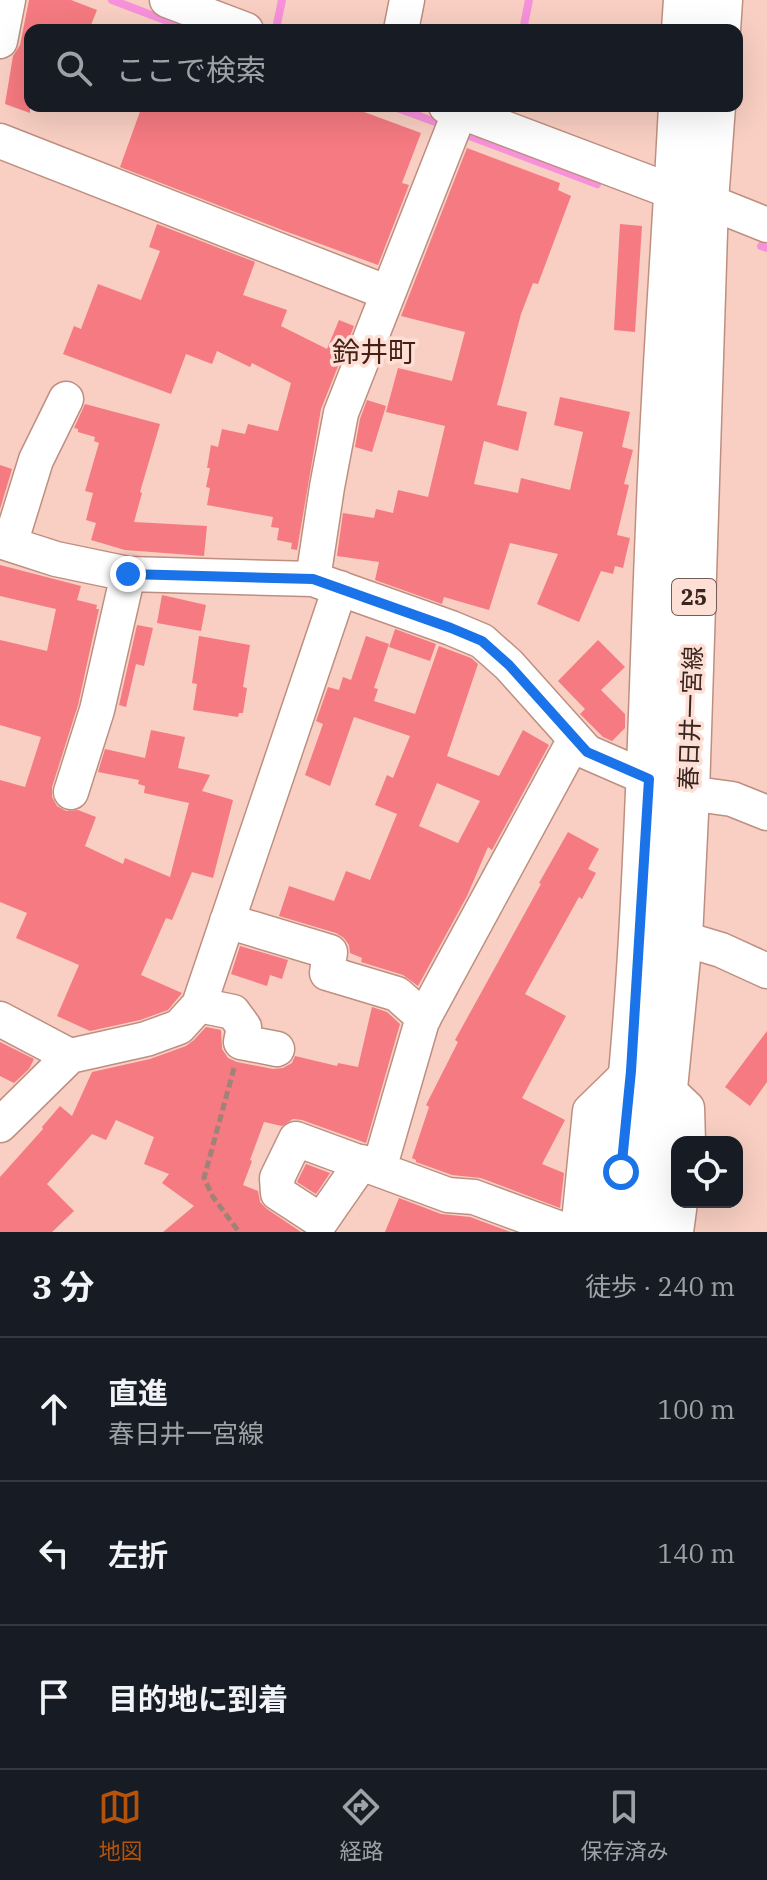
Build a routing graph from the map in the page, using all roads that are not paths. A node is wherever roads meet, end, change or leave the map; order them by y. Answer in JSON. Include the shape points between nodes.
{"nodes":[{"id":1,"x":8,"y":0,"type":"edge"},
{"id":2,"x":167,"y":0,"type":"edge"},
{"id":3,"x":407,"y":0,"type":"edge"},
{"id":4,"x":685,"y":0,"type":"edge"},
{"id":5,"x":721,"y":0,"type":"edge"},
{"id":6,"x":230,"y":24,"type":"edge"},
{"id":7,"x":402,"y":24,"type":"edge"},
{"id":8,"x":683,"y":24,"type":"edge"},
{"id":9,"x":719,"y":24,"type":"edge"},
{"id":10,"x":0,"y":41,"type":"edge"},
{"id":11,"x":452,"y":112,"type":"edge"},
{"id":12,"x":464,"y":112,"type":"edge"},
{"id":13,"x":681,"y":112,"type":"edge"},
{"id":14,"x":712,"y":112,"type":"edge"},
{"id":15,"x":0,"y":141,"type":"edge"},
{"id":16,"x":691,"y":197,"type":"junction"},
{"id":17,"x":767,"y":225,"type":"edge"},
{"id":18,"x":388,"y":293,"type":"junction"},
{"id":19,"x":66,"y":399,"type":"dead end"},
{"id":20,"x":5,"y":542,"type":"edge"},
{"id":21,"x":128,"y":574,"type":"junction"},
{"id":22,"x":326,"y":583,"type":"junction"},
{"id":23,"x":575,"y":739,"type":"junction"},
{"id":24,"x":649,"y":779,"type":"junction"},
{"id":25,"x":71,"y":792,"type":"dead end"},
{"id":26,"x":688,"y":793,"type":"junction"},
{"id":27,"x":767,"y":813,"type":"edge"},
{"id":28,"x":227,"y":921,"type":"junction"},
{"id":29,"x":681,"y":938,"type":"junction"},
{"id":30,"x":767,"y":971,"type":"edge"},
{"id":31,"x":199,"y":1005,"type":"junction"},
{"id":32,"x":424,"y":1018,"type":"junction"},
{"id":33,"x":0,"y":1019,"type":"edge"},
{"id":34,"x":277,"y":1049,"type":"dead end"},
{"id":35,"x":70,"y":1056,"type":"junction"},
{"id":36,"x":649,"y":1080,"type":"junction"},
{"id":37,"x":0,"y":1125,"type":"edge"},
{"id":38,"x":688,"y":1136,"type":"edge"},
{"id":39,"x":679,"y":1208,"type":"edge"},
{"id":40,"x":569,"y":1232,"type":"edge"},
{"id":41,"x":578,"y":1232,"type":"edge"},
{"id":42,"x":612,"y":1232,"type":"edge"},
{"id":43,"x":646,"y":1232,"type":"edge"},
{"id":44,"x":676,"y":1232,"type":"edge"}],
"edges":[{"from":1,"to":10,"type":"street"},
{"from":2,"to":6,"type":"street"},
{"from":3,"to":7,"type":"street"},
{"from":4,"to":8,"type":"main road"},
{"from":5,"to":9,"type":"main road"},
{"from":11,"to":18,"type":"street"},
{"from":12,"to":16,"type":"street"},
{"from":13,"to":16,"type":"main road","name":"春日井一宮線","number":"25"},
{"from":14,"to":16,"type":"main road","name":"春日井一宮線","number":"25"},
{"from":15,"to":18,"type":"street"},
{"from":16,"to":17,"type":"street"},
{"from":16,"to":24,"type":"main road","name":"春日井一宮線","number":"25","via":[[657,525]]},
{"from":16,"to":26,"type":"main road","name":"春日井一宮線","number":"25"},
{"from":18,"to":22,"type":"street","via":[[341,413],[327,487]]},
{"from":19,"to":20,"type":"street"},
{"from":20,"to":21,"type":"street"},
{"from":21,"to":22,"type":"street"},
{"from":21,"to":25,"type":"street","via":[[97,710]]},
{"from":22,"to":23,"type":"street","via":[[482,641]]},
{"from":22,"to":28,"type":"street"},
{"from":23,"to":24,"type":"street","via":[[587,752]]},
{"from":23,"to":32,"type":"street"},
{"from":24,"to":26,"type":"street"},
{"from":24,"to":36,"type":"main road","name":"春日井一宮線","number":"25"},
{"from":26,"to":27,"type":"street","via":[[732,799]]},
{"from":26,"to":29,"type":"main road","name":"春日井一宮線","number":"25"},
{"from":28,"to":31,"type":"street"},
{"from":28,"to":32,"type":"street","via":[[330,952],[327,973],[397,994]]},
{"from":29,"to":30,"type":"street"},
{"from":29,"to":36,"type":"main road","name":"春日井一宮線","number":"25"},
{"from":31,"to":34,"type":"street","via":[[233,1012],[244,1027],[241,1042]]},
{"from":31,"to":35,"type":"street","via":[[179,1027]]},
{"from":32,"to":40,"type":"street","via":[[371,1166]]},
{"from":33,"to":35,"type":"street"},
{"from":35,"to":37,"type":"street"},
{"from":36,"to":38,"type":"street","via":[[687,1108]]},
{"from":36,"to":41,"type":"street","via":[[590,1111]]},
{"from":36,"to":42,"type":"main road","name":"春日井一宮線","number":"25","via":[[621,1172]]},
{"from":36,"to":43,"type":"main road","name":"春日井一宮線","number":"25"},
{"from":39,"to":44,"type":"street"}]}
